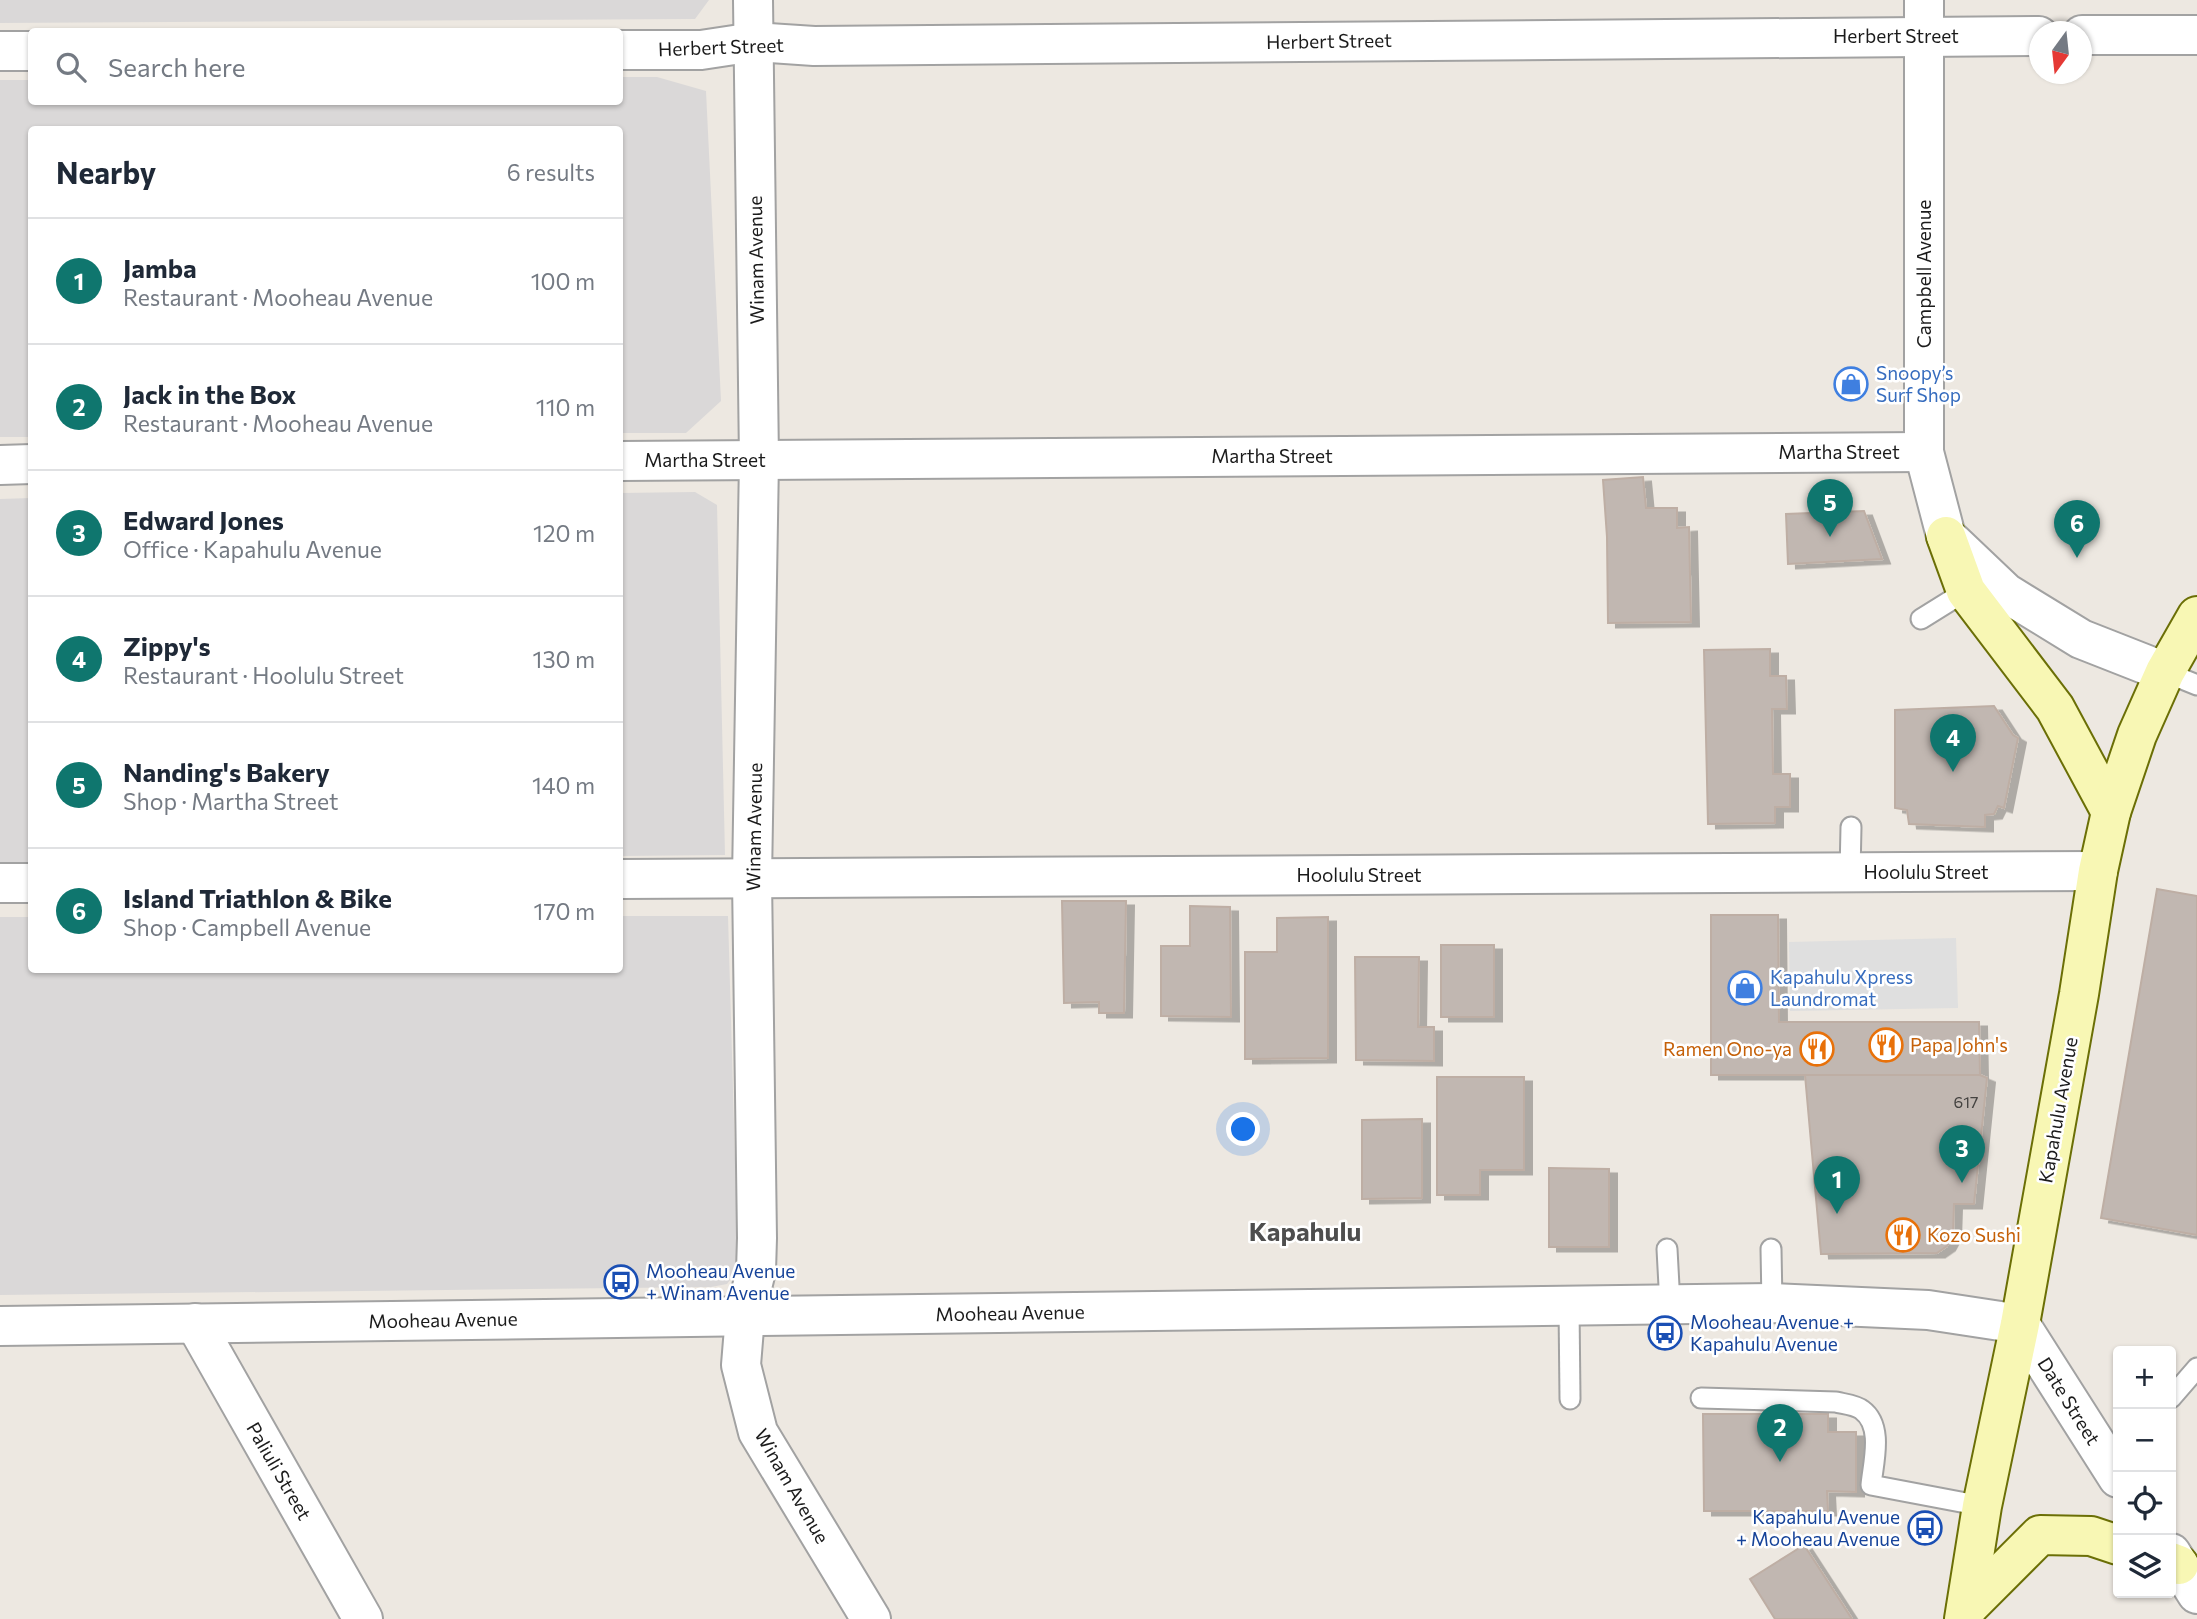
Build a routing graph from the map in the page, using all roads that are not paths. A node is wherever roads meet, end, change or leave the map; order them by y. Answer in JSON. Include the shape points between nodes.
{"nodes":[{"id":1,"x":753,"y":0,"type":"edge"},
{"id":2,"x":1924,"y":18,"type":"edge"},
{"id":3,"x":2029,"y":34,"type":"edge"},
{"id":4,"x":2092,"y":35,"type":"edge"},
{"id":5,"x":2197,"y":35,"type":"edge"},
{"id":6,"x":754,"y":42,"type":"junction"},
{"id":7,"x":623,"y":50,"type":"edge"},
{"id":8,"x":0,"y":51,"type":"edge"},
{"id":9,"x":28,"y":51,"type":"edge"},
{"id":10,"x":1924,"y":452,"type":"junction"},
{"id":11,"x":759,"y":460,"type":"junction"},
{"id":12,"x":623,"y":461,"type":"edge"},
{"id":13,"x":28,"y":464,"type":"edge"},
{"id":14,"x":0,"y":465,"type":"edge"},
{"id":15,"x":1946,"y":536,"type":"junction"},
{"id":16,"x":1966,"y":591,"type":"junction"},
{"id":17,"x":2197,"y":617,"type":"edge"},
{"id":18,"x":1921,"y":619,"type":"dead end"},
{"id":19,"x":2181,"y":678,"type":"edge"},
{"id":20,"x":2111,"y":812,"type":"junction"},
{"id":21,"x":1851,"y":827,"type":"dead end"},
{"id":22,"x":2098,"y":871,"type":"junction"},
{"id":23,"x":1850,"y":873,"type":"junction"},
{"id":24,"x":623,"y":879,"type":"edge"},
{"id":25,"x":752,"y":879,"type":"junction"},
{"id":26,"x":0,"y":883,"type":"edge"},
{"id":27,"x":28,"y":883,"type":"edge"},
{"id":28,"x":1667,"y":1249,"type":"dead end"},
{"id":29,"x":1771,"y":1249,"type":"dead end"},
{"id":30,"x":1772,"y":1303,"type":"junction"},
{"id":31,"x":1670,"y":1305,"type":"junction"},
{"id":32,"x":1569,"y":1306,"type":"junction"},
{"id":33,"x":746,"y":1316,"type":"junction"},
{"id":34,"x":195,"y":1323,"type":"junction"},
{"id":35,"x":2020,"y":1324,"type":"junction"},
{"id":36,"x":0,"y":1326,"type":"edge"},
{"id":37,"x":2197,"y":1367,"type":"edge"},
{"id":38,"x":2176,"y":1392,"type":"edge"},
{"id":39,"x":1701,"y":1398,"type":"dead end"},
{"id":40,"x":1570,"y":1399,"type":"dead end"},
{"id":41,"x":2113,"y":1464,"type":"edge"},
{"id":42,"x":1982,"y":1506,"type":"junction"},
{"id":43,"x":2113,"y":1543,"type":"edge"},
{"id":44,"x":1965,"y":1614,"type":"edge"},
{"id":45,"x":363,"y":1619,"type":"edge"},
{"id":46,"x":871,"y":1619,"type":"edge"}],
"edges":[{"from":1,"to":6,"type":"street","name":"Winam Avenue"},
{"from":2,"to":3,"type":"street","name":"Herbert Street"},
{"from":2,"to":6,"type":"street","name":"Herbert Street","via":[[828,46]]},
{"from":2,"to":10,"type":"street","name":"Campbell Avenue"},
{"from":4,"to":5,"type":"street"},
{"from":6,"to":7,"type":"street","name":"Herbert Street","via":[[701,50]]},
{"from":6,"to":11,"type":"street","name":"Winam Avenue"},
{"from":8,"to":9,"type":"street"},
{"from":10,"to":11,"type":"street","name":"Martha Street"},
{"from":10,"to":15,"type":"street","name":"Campbell Avenue"},
{"from":11,"to":12,"type":"street","name":"Martha Street"},
{"from":11,"to":25,"type":"street","name":"Winam Avenue"},
{"from":13,"to":14,"type":"street"},
{"from":15,"to":16,"type":"main road"},
{"from":15,"to":19,"type":"street","via":[[2016,600],[2081,639]]},
{"from":16,"to":18,"type":"lane"},
{"from":16,"to":20,"type":"main road","via":[[2055,708]]},
{"from":17,"to":19,"type":"main road","name":"Kapahulu Avenue"},
{"from":19,"to":20,"type":"main road","name":"Kapahulu Avenue","via":[[2137,735]]},
{"from":20,"to":22,"type":"main road","name":"Kapahulu Avenue"},
{"from":21,"to":23,"type":"lane"},
{"from":22,"to":23,"type":"street","name":"Hoolulu Street"},
{"from":22,"to":35,"type":"main road","name":"Kapahulu Avenue"},
{"from":23,"to":25,"type":"street","name":"Hoolulu Street"},
{"from":24,"to":25,"type":"street","name":"Hoolulu Street"},
{"from":25,"to":33,"type":"street","name":"Winam Avenue","via":[[757,1238],[756,1271]]},
{"from":26,"to":27,"type":"street"},
{"from":28,"to":31,"type":"lane"},
{"from":29,"to":30,"type":"lane"},
{"from":30,"to":31,"type":"street","name":"Mooheau Avenue"},
{"from":30,"to":35,"type":"street","name":"Mooheau Avenue","via":[[1928,1310]]},
{"from":31,"to":32,"type":"street","name":"Mooheau Avenue"},
{"from":32,"to":33,"type":"street","name":"Mooheau Avenue"},
{"from":32,"to":40,"type":"lane"},
{"from":33,"to":34,"type":"street","name":"Mooheau Avenue"},
{"from":33,"to":46,"type":"street","name":"Winam Avenue","via":[[741,1365],[758,1432]]},
{"from":34,"to":36,"type":"street","name":"Mooheau Avenue"},
{"from":34,"to":45,"type":"street","name":"Paliuli Street"},
{"from":35,"to":41,"type":"street","name":"Date Street"},
{"from":35,"to":42,"type":"main road","name":"Kapahulu Avenue"},
{"from":37,"to":38,"type":"lane"},
{"from":39,"to":42,"type":"lane","via":[[1836,1402],[1863,1410],[1876,1433],[1871,1485]]},
{"from":42,"to":44,"type":"main road","name":"Kapahulu Avenue"},
{"from":43,"to":44,"type":"main road","via":[[2091,1536],[2040,1535]]}]}
